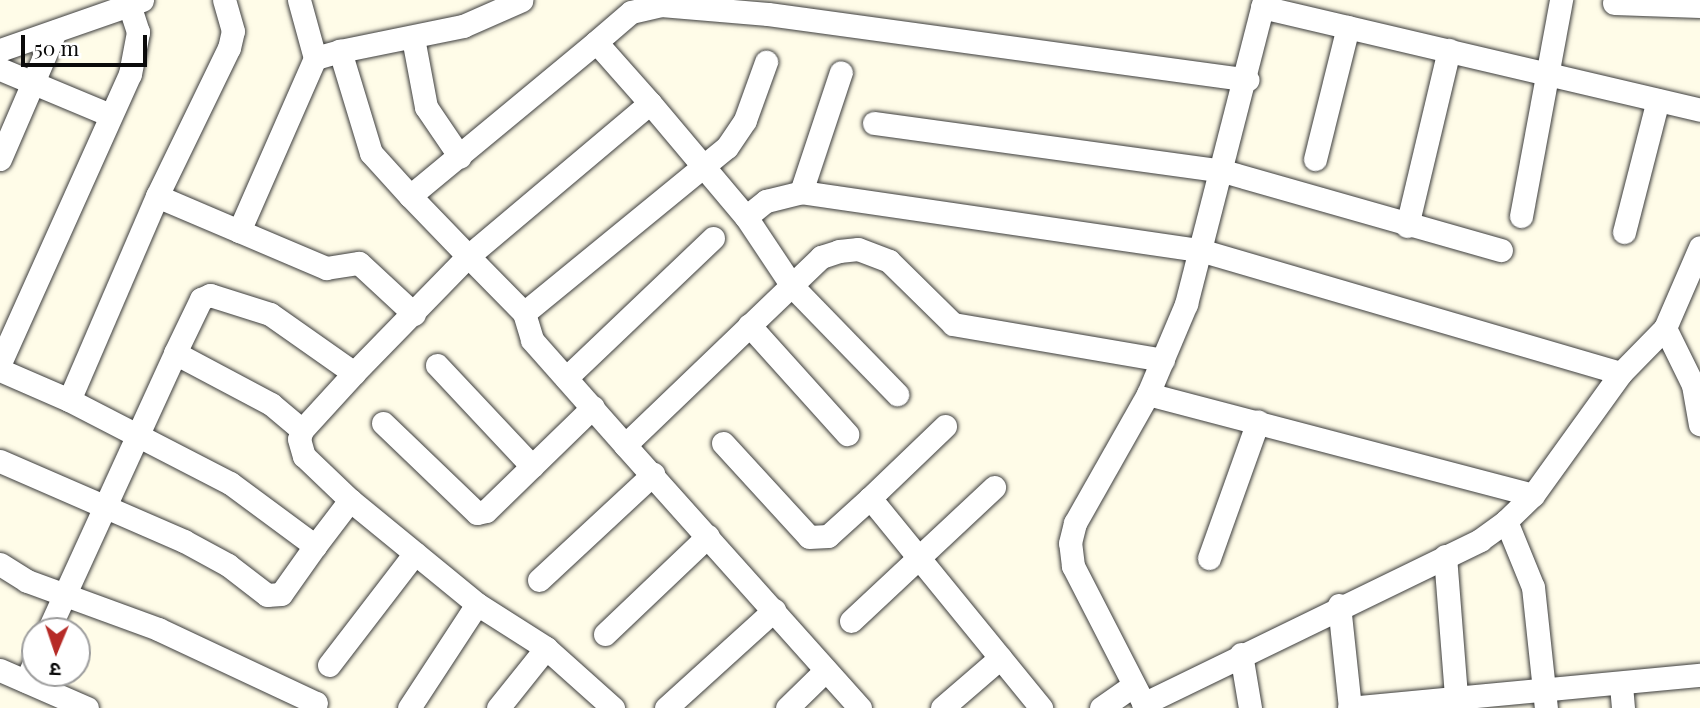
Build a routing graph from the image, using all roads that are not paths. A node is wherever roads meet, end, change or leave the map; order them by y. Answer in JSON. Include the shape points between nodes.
{"nodes":[{"id":1,"x":224,"y":0,"type":"edge"},
{"id":2,"x":299,"y":0,"type":"edge"},
{"id":3,"x":522,"y":0,"type":"edge"},
{"id":4,"x":1561,"y":0,"type":"edge"},
{"id":5,"x":136,"y":2,"type":"edge"},
{"id":6,"x":680,"y":3,"type":"edge"},
{"id":7,"x":1614,"y":3,"type":"dead end"},
{"id":8,"x":1263,"y":4,"type":"edge"},
{"id":9,"x":1700,"y":6,"type":"edge"},
{"id":10,"x":1348,"y":27,"type":"junction"},
{"id":11,"x":55,"y":31,"type":"junction"},
{"id":12,"x":413,"y":38,"type":"junction"},
{"id":13,"x":596,"y":42,"type":"junction"},
{"id":14,"x":0,"y":50,"type":"edge"},
{"id":15,"x":1449,"y":50,"type":"junction"},
{"id":16,"x":340,"y":51,"type":"junction"},
{"id":17,"x":315,"y":58,"type":"junction"},
{"id":18,"x":766,"y":62,"type":"dead end"},
{"id":19,"x":0,"y":69,"type":"edge"},
{"id":20,"x":841,"y":72,"type":"dead end"},
{"id":21,"x":1548,"y":74,"type":"junction"},
{"id":22,"x":1247,"y":80,"type":"junction"},
{"id":23,"x":33,"y":83,"type":"junction"},
{"id":24,"x":1658,"y":100,"type":"junction"},
{"id":25,"x":650,"y":103,"type":"junction"},
{"id":26,"x":1700,"y":110,"type":"edge"},
{"id":27,"x":110,"y":115,"type":"junction"},
{"id":28,"x":874,"y":123,"type":"dead end"},
{"id":29,"x":460,"y":157,"type":"junction"},
{"id":30,"x":0,"y":159,"type":"edge"},
{"id":31,"x":1315,"y":159,"type":"dead end"},
{"id":32,"x":704,"y":167,"type":"junction"},
{"id":33,"x":1223,"y":171,"type":"junction"},
{"id":34,"x":801,"y":192,"type":"junction"},
{"id":35,"x":157,"y":196,"type":"junction"},
{"id":36,"x":410,"y":196,"type":"junction"},
{"id":37,"x":1521,"y":216,"type":"dead end"},
{"id":38,"x":746,"y":217,"type":"junction"},
{"id":39,"x":1408,"y":226,"type":"junction"},
{"id":40,"x":239,"y":231,"type":"junction"},
{"id":41,"x":1624,"y":232,"type":"dead end"},
{"id":42,"x":713,"y":237,"type":"dead end"},
{"id":43,"x":1700,"y":247,"type":"edge"},
{"id":44,"x":1501,"y":250,"type":"dead end"},
{"id":45,"x":1203,"y":251,"type":"junction"},
{"id":46,"x":468,"y":256,"type":"junction"},
{"id":47,"x":792,"y":286,"type":"junction"},
{"id":48,"x":524,"y":313,"type":"junction"},
{"id":49,"x":414,"y":314,"type":"junction"},
{"id":50,"x":749,"y":326,"type":"junction"},
{"id":51,"x":1665,"y":328,"type":"junction"},
{"id":52,"x":175,"y":353,"type":"junction"},
{"id":53,"x":1163,"y":360,"type":"junction"},
{"id":54,"x":1690,"y":360,"type":"edge"},
{"id":55,"x":0,"y":363,"type":"edge"},
{"id":56,"x":437,"y":365,"type":"dead end"},
{"id":57,"x":0,"y":370,"type":"edge"},
{"id":58,"x":354,"y":373,"type":"junction"},
{"id":59,"x":1621,"y":373,"type":"junction"},
{"id":60,"x":566,"y":378,"type":"junction"},
{"id":61,"x":897,"y":394,"type":"dead end"},
{"id":62,"x":1148,"y":394,"type":"junction"},
{"id":63,"x":69,"y":400,"type":"junction"},
{"id":64,"x":593,"y":407,"type":"junction"},
{"id":65,"x":1258,"y":421,"type":"junction"},
{"id":66,"x":383,"y":423,"type":"dead end"},
{"id":67,"x":1700,"y":424,"type":"edge"},
{"id":68,"x":945,"y":426,"type":"dead end"},
{"id":69,"x":302,"y":430,"type":"junction"},
{"id":70,"x":848,"y":433,"type":"dead end"},
{"id":71,"x":139,"y":437,"type":"junction"},
{"id":72,"x":723,"y":443,"type":"dead end"},
{"id":73,"x":625,"y":445,"type":"junction"},
{"id":74,"x":0,"y":461,"type":"edge"},
{"id":75,"x":533,"y":466,"type":"junction"},
{"id":76,"x":653,"y":474,"type":"junction"},
{"id":77,"x":994,"y":487,"type":"dead end"},
{"id":78,"x":1533,"y":495,"type":"junction"},
{"id":79,"x":870,"y":498,"type":"junction"},
{"id":80,"x":351,"y":500,"type":"junction"},
{"id":81,"x":108,"y":506,"type":"junction"},
{"id":82,"x":1506,"y":522,"type":"junction"},
{"id":83,"x":708,"y":536,"type":"junction"},
{"id":84,"x":315,"y":546,"type":"junction"},
{"id":85,"x":415,"y":552,"type":"junction"},
{"id":86,"x":1445,"y":556,"type":"junction"},
{"id":87,"x":1209,"y":558,"type":"dead end"},
{"id":88,"x":920,"y":559,"type":"junction"},
{"id":89,"x":0,"y":564,"type":"edge"},
{"id":90,"x":539,"y":580,"type":"dead end"},
{"id":91,"x":65,"y":595,"type":"junction"},
{"id":92,"x":477,"y":604,"type":"junction"},
{"id":93,"x":1339,"y":605,"type":"junction"},
{"id":94,"x":774,"y":610,"type":"junction"},
{"id":95,"x":55,"y":617,"type":"edge"},
{"id":96,"x":851,"y":621,"type":"dead end"},
{"id":97,"x":605,"y":634,"type":"dead end"},
{"id":98,"x":546,"y":648,"type":"junction"},
{"id":99,"x":1241,"y":654,"type":"junction"},
{"id":100,"x":1000,"y":658,"type":"junction"},
{"id":101,"x":329,"y":665,"type":"dead end"},
{"id":102,"x":0,"y":670,"type":"edge"},
{"id":103,"x":826,"y":670,"type":"junction"},
{"id":104,"x":21,"y":671,"type":"edge"},
{"id":105,"x":1700,"y":675,"type":"edge"},
{"id":106,"x":1621,"y":685,"type":"junction"},
{"id":107,"x":55,"y":687,"type":"edge"},
{"id":108,"x":1140,"y":699,"type":"edge"},
{"id":109,"x":1546,"y":699,"type":"edge"},
{"id":110,"x":1456,"y":702,"type":"edge"},
{"id":111,"x":319,"y":706,"type":"edge"},
{"id":112,"x":87,"y":708,"type":"edge"},
{"id":113,"x":409,"y":708,"type":"edge"},
{"id":114,"x":498,"y":708,"type":"edge"},
{"id":115,"x":613,"y":708,"type":"edge"},
{"id":116,"x":666,"y":708,"type":"edge"},
{"id":117,"x":787,"y":708,"type":"edge"},
{"id":118,"x":860,"y":708,"type":"edge"},
{"id":119,"x":942,"y":708,"type":"edge"},
{"id":120,"x":1041,"y":708,"type":"edge"},
{"id":121,"x":1101,"y":708,"type":"edge"},
{"id":122,"x":1250,"y":708,"type":"edge"},
{"id":123,"x":1349,"y":708,"type":"edge"},
{"id":124,"x":1623,"y":708,"type":"edge"}],
"edges":[{"from":1,"to":35,"type":"street","via":[[233,31],[229,48]]},
{"from":2,"to":17,"type":"street"},
{"from":3,"to":12,"type":"street","via":[[463,26]]},
{"from":4,"to":21,"type":"street"},
{"from":5,"to":11,"type":"street"},
{"from":5,"to":27,"type":"street","via":[[138,51]]},
{"from":6,"to":13,"type":"street","via":[[631,12]]},
{"from":6,"to":22,"type":"street"},
{"from":7,"to":9,"type":"street"},
{"from":8,"to":10,"type":"street"},
{"from":8,"to":22,"type":"street"},
{"from":10,"to":15,"type":"street"},
{"from":10,"to":31,"type":"street"},
{"from":11,"to":14,"type":"street"},
{"from":11,"to":23,"type":"street"},
{"from":12,"to":16,"type":"street"},
{"from":12,"to":29,"type":"street","via":[[426,107]]},
{"from":13,"to":25,"type":"street"},
{"from":13,"to":29,"type":"street"},
{"from":15,"to":21,"type":"street"},
{"from":15,"to":39,"type":"street"},
{"from":16,"to":17,"type":"street"},
{"from":16,"to":36,"type":"street","via":[[370,153]]},
{"from":17,"to":40,"type":"street"},
{"from":18,"to":32,"type":"street","via":[[738,134]]},
{"from":19,"to":23,"type":"street"},
{"from":20,"to":34,"type":"street"},
{"from":21,"to":24,"type":"street"},
{"from":21,"to":37,"type":"street"},
{"from":22,"to":33,"type":"street"},
{"from":23,"to":27,"type":"street"},
{"from":23,"to":30,"type":"street"},
{"from":24,"to":26,"type":"street"},
{"from":24,"to":41,"type":"street"},
{"from":25,"to":32,"type":"street"},
{"from":25,"to":46,"type":"street"},
{"from":27,"to":55,"type":"street"},
{"from":28,"to":33,"type":"street"},
{"from":29,"to":36,"type":"street"},
{"from":32,"to":38,"type":"street"},
{"from":32,"to":48,"type":"street"},
{"from":33,"to":39,"type":"street"},
{"from":33,"to":45,"type":"street"},
{"from":34,"to":38,"type":"street","via":[[766,201]]},
{"from":34,"to":45,"type":"street"},
{"from":35,"to":40,"type":"street"},
{"from":35,"to":63,"type":"street"},
{"from":36,"to":46,"type":"street"},
{"from":38,"to":47,"type":"street"},
{"from":39,"to":44,"type":"street"},
{"from":40,"to":49,"type":"street","via":[[326,268],[359,263]]},
{"from":42,"to":60,"type":"street"},
{"from":43,"to":51,"type":"street"},
{"from":45,"to":53,"type":"street"},
{"from":45,"to":59,"type":"street"},
{"from":46,"to":48,"type":"street"},
{"from":46,"to":49,"type":"street"},
{"from":47,"to":50,"type":"street"},
{"from":47,"to":53,"type":"street","via":[[821,257],[858,249],[889,261],[953,324]]},
{"from":47,"to":61,"type":"street"},
{"from":48,"to":60,"type":"street","via":[[532,340]]},
{"from":49,"to":58,"type":"street"},
{"from":50,"to":70,"type":"street"},
{"from":50,"to":73,"type":"street"},
{"from":51,"to":54,"type":"street"},
{"from":51,"to":59,"type":"street"},
{"from":52,"to":58,"type":"street","via":[[201,299],[220,295],[270,314]]},
{"from":52,"to":69,"type":"street","via":[[271,404]]},
{"from":52,"to":71,"type":"street"},
{"from":53,"to":62,"type":"street"},
{"from":54,"to":67,"type":"street"},
{"from":56,"to":75,"type":"street"},
{"from":57,"to":63,"type":"street"},
{"from":58,"to":69,"type":"street"},
{"from":59,"to":78,"type":"street"},
{"from":60,"to":64,"type":"street"},
{"from":62,"to":65,"type":"street"},
{"from":62,"to":108,"type":"street","via":[[1075,523],[1070,542],[1073,566]]},
{"from":63,"to":71,"type":"street"},
{"from":64,"to":73,"type":"street"},
{"from":64,"to":75,"type":"street"},
{"from":65,"to":78,"type":"street"},
{"from":65,"to":87,"type":"street"},
{"from":66,"to":75,"type":"street","via":[[477,513],[486,511]]},
{"from":68,"to":79,"type":"street"},
{"from":69,"to":80,"type":"street","via":[[299,439],[304,456]]},
{"from":71,"to":81,"type":"street"},
{"from":71,"to":84,"type":"street","via":[[230,482]]},
{"from":72,"to":79,"type":"street","via":[[808,537],[828,536]]},
{"from":73,"to":76,"type":"street"},
{"from":74,"to":81,"type":"street"},
{"from":76,"to":83,"type":"street"},
{"from":76,"to":90,"type":"street"},
{"from":77,"to":88,"type":"street"},
{"from":78,"to":82,"type":"street"},
{"from":79,"to":88,"type":"street"},
{"from":80,"to":84,"type":"street"},
{"from":80,"to":85,"type":"street"},
{"from":81,"to":84,"type":"street","via":[[184,541],[275,597]]},
{"from":81,"to":91,"type":"street"},
{"from":82,"to":86,"type":"street"},
{"from":82,"to":109,"type":"street","via":[[1532,587]]},
{"from":83,"to":94,"type":"street"},
{"from":83,"to":97,"type":"street"},
{"from":85,"to":92,"type":"street"},
{"from":85,"to":101,"type":"street"},
{"from":86,"to":93,"type":"street"},
{"from":86,"to":110,"type":"street"},
{"from":88,"to":96,"type":"street"},
{"from":88,"to":100,"type":"street"},
{"from":89,"to":91,"type":"street","via":[[27,581]]},
{"from":91,"to":95,"type":"street"},
{"from":91,"to":111,"type":"street","via":[[158,629]]},
{"from":92,"to":98,"type":"street"},
{"from":92,"to":113,"type":"street"},
{"from":93,"to":99,"type":"street"},
{"from":93,"to":123,"type":"street"},
{"from":94,"to":103,"type":"street"},
{"from":94,"to":116,"type":"street"},
{"from":98,"to":114,"type":"street"},
{"from":98,"to":115,"type":"street"},
{"from":99,"to":108,"type":"street"},
{"from":99,"to":122,"type":"street"},
{"from":100,"to":119,"type":"street"},
{"from":100,"to":120,"type":"street"},
{"from":102,"to":104,"type":"street"},
{"from":103,"to":117,"type":"street"},
{"from":103,"to":118,"type":"street"},
{"from":105,"to":106,"type":"street"},
{"from":106,"to":109,"type":"street"},
{"from":106,"to":124,"type":"street"},
{"from":107,"to":112,"type":"street"},
{"from":108,"to":121,"type":"street"},
{"from":109,"to":110,"type":"street"},
{"from":110,"to":123,"type":"street"}]}
